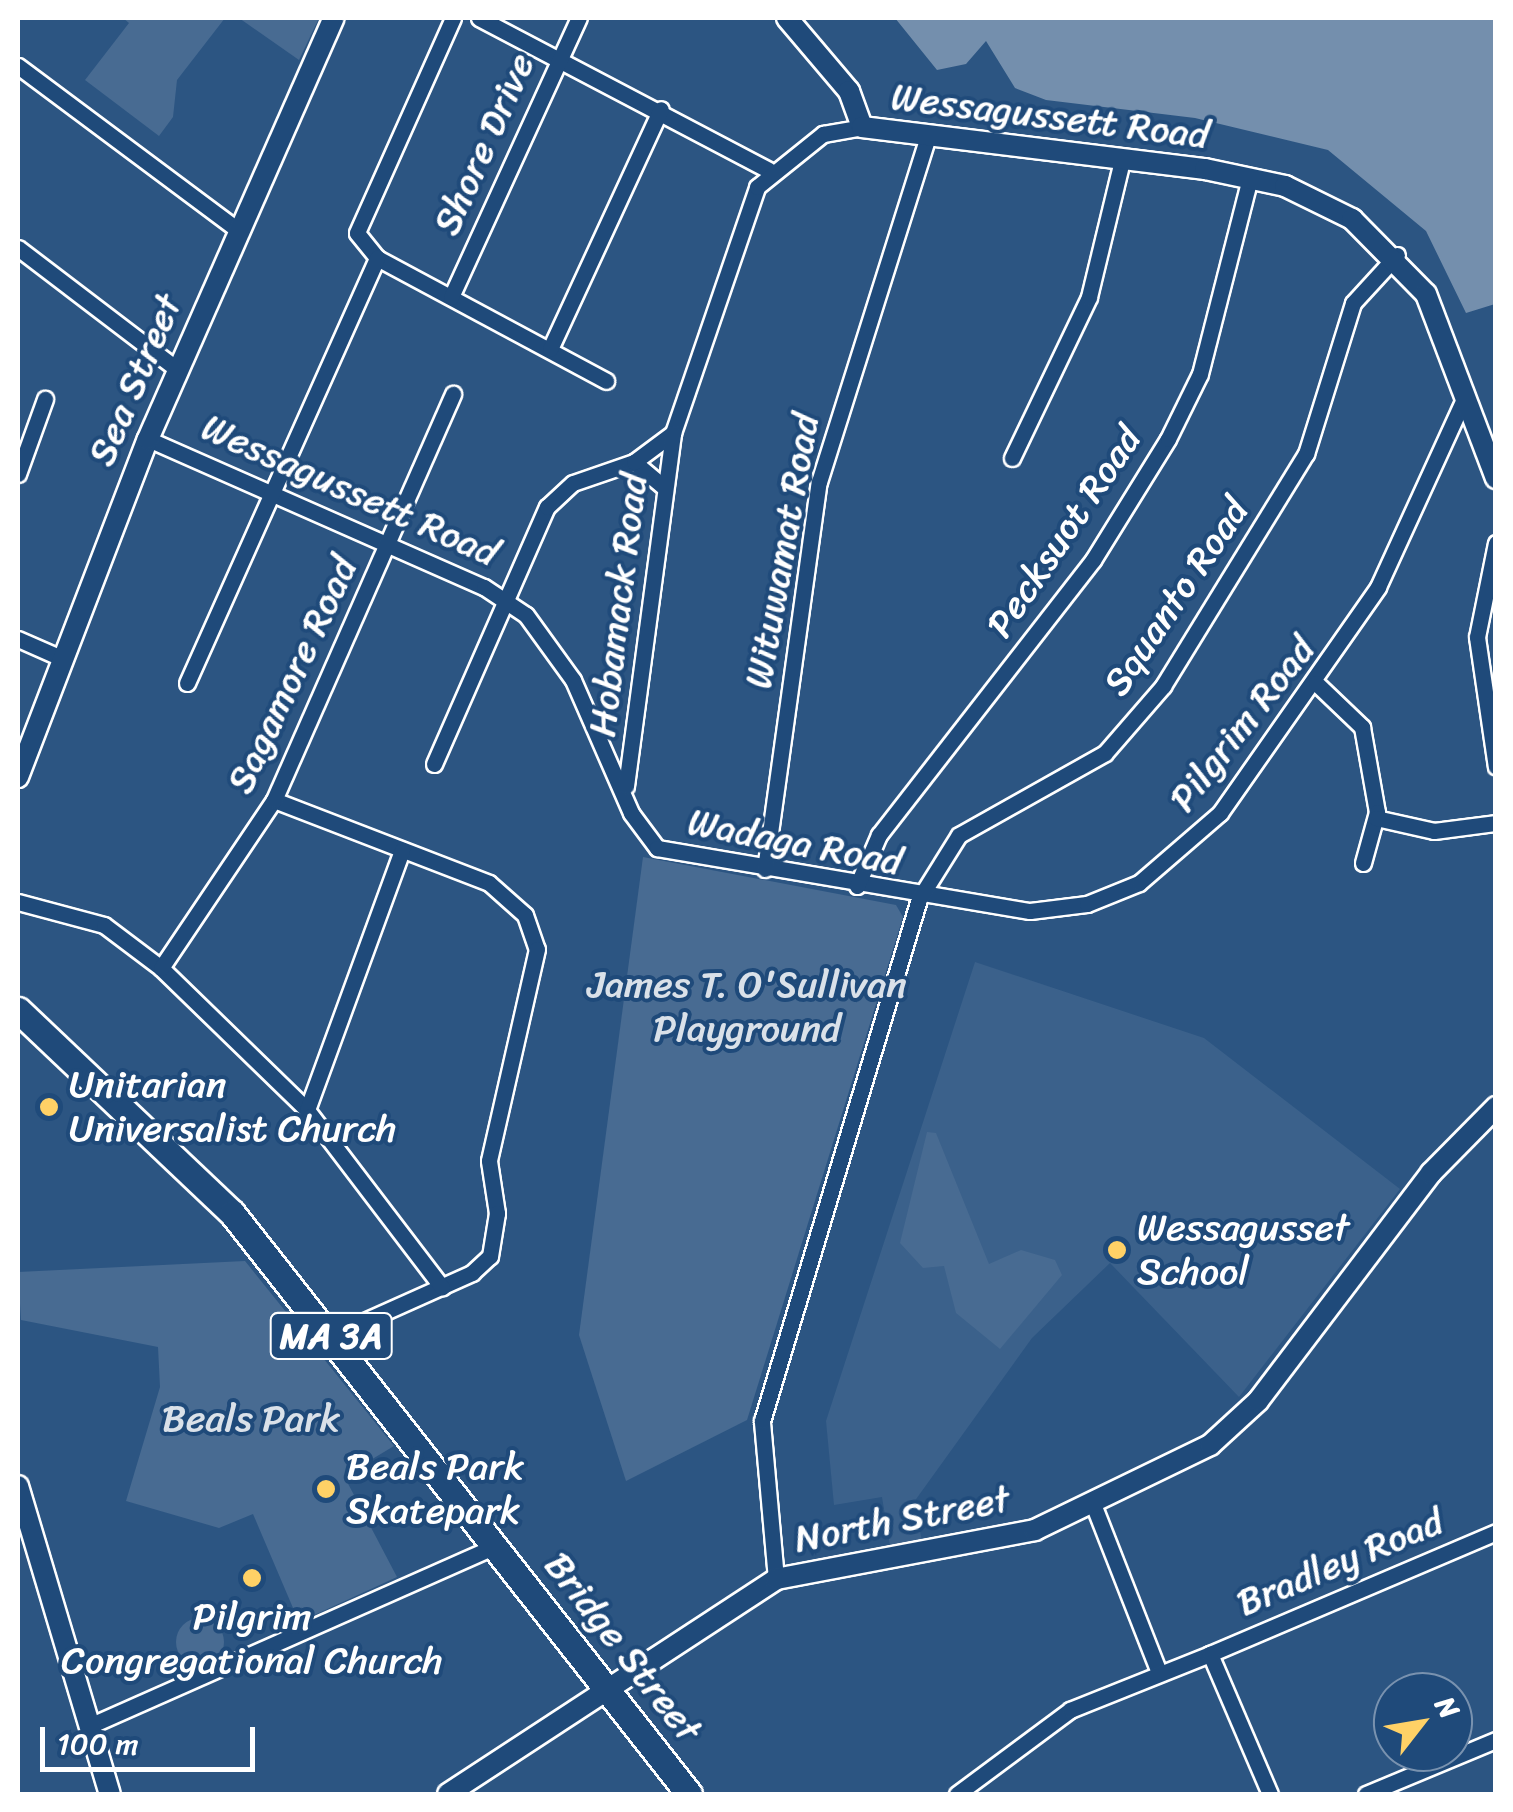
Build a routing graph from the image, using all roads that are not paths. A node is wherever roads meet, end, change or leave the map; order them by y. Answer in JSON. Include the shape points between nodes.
{"nodes":[{"id":1,"x":334,"y":18,"type":"edge"},
{"id":2,"x":453,"y":18,"type":"edge"},
{"id":3,"x":480,"y":18,"type":"edge"},
{"id":4,"x":579,"y":18,"type":"edge"},
{"id":5,"x":787,"y":18,"type":"edge"},
{"id":6,"x":559,"y":58,"type":"junction"},
{"id":7,"x":18,"y":66,"type":"edge"},
{"id":8,"x":661,"y":109,"type":"junction"},
{"id":9,"x":862,"y":127,"type":"junction"},
{"id":10,"x":928,"y":136,"type":"junction"},
{"id":11,"x":1122,"y":161,"type":"junction"},
{"id":12,"x":768,"y":170,"type":"junction"},
{"id":13,"x":1250,"y":178,"type":"junction"},
{"id":14,"x":237,"y":229,"type":"junction"},
{"id":15,"x":18,"y":248,"type":"edge"},
{"id":16,"x":1397,"y":256,"type":"junction"},
{"id":17,"x":377,"y":258,"type":"junction"},
{"id":18,"x":450,"y":298,"type":"junction"},
{"id":19,"x":550,"y":349,"type":"junction"},
{"id":20,"x":177,"y":368,"type":"junction"},
{"id":21,"x":606,"y":381,"type":"dead end"},
{"id":22,"x":453,"y":394,"type":"dead end"},
{"id":23,"x":1466,"y":397,"type":"junction"},
{"id":24,"x":44,"y":399,"type":"dead end"},
{"id":25,"x":673,"y":433,"type":"junction"},
{"id":26,"x":148,"y":439,"type":"junction"},
{"id":27,"x":1012,"y":458,"type":"dead end"},
{"id":28,"x":634,"y":462,"type":"junction"},
{"id":29,"x":18,"y":474,"type":"edge"},
{"id":30,"x":1496,"y":478,"type":"edge"},
{"id":31,"x":269,"y":488,"type":"junction"},
{"id":32,"x":665,"y":488,"type":"junction"},
{"id":33,"x":1496,"y":544,"type":"edge"},
{"id":34,"x":390,"y":545,"type":"junction"},
{"id":35,"x":504,"y":598,"type":"junction"},
{"id":36,"x":18,"y":639,"type":"edge"},
{"id":37,"x":59,"y":657,"type":"junction"},
{"id":38,"x":187,"y":683,"type":"dead end"},
{"id":39,"x":1316,"y":683,"type":"junction"},
{"id":40,"x":434,"y":764,"type":"dead end"},
{"id":41,"x":1496,"y":767,"type":"edge"},
{"id":42,"x":18,"y":777,"type":"edge"},
{"id":43,"x":626,"y":786,"type":"junction"},
{"id":44,"x":274,"y":800,"type":"junction"},
{"id":45,"x":1376,"y":818,"type":"junction"},
{"id":46,"x":1496,"y":823,"type":"edge"},
{"id":47,"x":402,"y":850,"type":"junction"},
{"id":48,"x":1363,"y":863,"type":"dead end"},
{"id":49,"x":765,"y":868,"type":"junction"},
{"id":50,"x":858,"y":886,"type":"junction"},
{"id":51,"x":918,"y":899,"type":"junction"},
{"id":52,"x":18,"y":902,"type":"edge"},
{"id":53,"x":161,"y":968,"type":"junction"},
{"id":54,"x":18,"y":1010,"type":"edge"},
{"id":55,"x":18,"y":1038,"type":"edge"},
{"id":56,"x":50,"y":1038,"type":"junction"},
{"id":57,"x":1496,"y":1107,"type":"edge"},
{"id":58,"x":308,"y":1110,"type":"junction"},
{"id":59,"x":442,"y":1287,"type":"junction"},
{"id":60,"x":331,"y":1336,"type":"junction"},
{"id":61,"x":18,"y":1486,"type":"edge"},
{"id":62,"x":1094,"y":1508,"type":"junction"},
{"id":63,"x":1496,"y":1532,"type":"edge"},
{"id":64,"x":497,"y":1545,"type":"junction"},
{"id":65,"x":776,"y":1579,"type":"junction"},
{"id":66,"x":1210,"y":1654,"type":"junction"},
{"id":67,"x":1159,"y":1672,"type":"junction"},
{"id":68,"x":610,"y":1693,"type":"junction"},
{"id":69,"x":89,"y":1726,"type":"junction"},
{"id":70,"x":1496,"y":1740,"type":"edge"},
{"id":71,"x":110,"y":1794,"type":"edge"},
{"id":72,"x":448,"y":1794,"type":"edge"},
{"id":73,"x":689,"y":1794,"type":"edge"},
{"id":74,"x":956,"y":1794,"type":"edge"},
{"id":75,"x":1270,"y":1794,"type":"edge"},
{"id":76,"x":1366,"y":1794,"type":"edge"}],
"edges":[{"from":1,"to":14,"type":"street","name":"Sea Street"},
{"from":2,"to":17,"type":"street","via":[[357,222]]},
{"from":3,"to":6,"type":"street"},
{"from":4,"to":6,"type":"street","name":"Shore Drive"},
{"from":5,"to":9,"type":"street","via":[[849,91]]},
{"from":6,"to":8,"type":"street"},
{"from":6,"to":18,"type":"street","name":"Shore Drive"},
{"from":7,"to":14,"type":"street"},
{"from":8,"to":12,"type":"street"},
{"from":8,"to":19,"type":"street"},
{"from":9,"to":10,"type":"street","name":"Wessagussett Road"},
{"from":9,"to":12,"type":"street","name":"Wessagussett Road","via":[[823,134]]},
{"from":10,"to":11,"type":"street","name":"Wessagussett Road"},
{"from":10,"to":49,"type":"street","name":"Wituwamat Road","via":[[827,447]]},
{"from":11,"to":13,"type":"street","name":"Wessagussett Road"},
{"from":11,"to":27,"type":"street","via":[[1089,297]]},
{"from":12,"to":25,"type":"street","via":[[725,260]]},
{"from":13,"to":16,"type":"street","name":"Wessagussett Road","via":[[1322,201]]},
{"from":13,"to":50,"type":"street","name":"Pecksuot Road","via":[[1200,374],[1168,439],[1092,560],[879,835]]},
{"from":14,"to":20,"type":"street","name":"Sea Street"},
{"from":15,"to":20,"type":"street"},
{"from":16,"to":23,"type":"street","name":"Wessagussett Road","via":[[1426,294]]},
{"from":16,"to":51,"type":"street","name":"Squanto Road","via":[[1353,303],[1306,454],[1163,686],[1106,753],[959,835]]},
{"from":17,"to":18,"type":"street"},
{"from":17,"to":31,"type":"street"},
{"from":18,"to":19,"type":"street"},
{"from":19,"to":21,"type":"street"},
{"from":20,"to":26,"type":"street","name":"Sea Street"},
{"from":22,"to":34,"type":"street","name":"Sagamore Road"},
{"from":23,"to":30,"type":"street","name":"Wessagussett Road"},
{"from":23,"to":39,"type":"street","name":"Pilgrim Road","via":[[1396,556]]},
{"from":24,"to":29,"type":"street"},
{"from":25,"to":28,"type":"street","name":"Wessagussett Road"},
{"from":25,"to":32,"type":"street","name":"Hobamack Road"},
{"from":26,"to":31,"type":"street","name":"Wessagussett Road"},
{"from":26,"to":37,"type":"street","name":"Sea Street"},
{"from":28,"to":32,"type":"street"},
{"from":28,"to":35,"type":"street","name":"Wessagussett Road","via":[[558,495]]},
{"from":31,"to":34,"type":"street","name":"Wessagussett Road"},
{"from":31,"to":38,"type":"street"},
{"from":32,"to":43,"type":"street","name":"Hobamack Road"},
{"from":33,"to":41,"type":"street","via":[[1477,637]]},
{"from":34,"to":35,"type":"street","name":"Wessagussett Road"},
{"from":34,"to":44,"type":"street","name":"Sagamore Road"},
{"from":35,"to":40,"type":"street"},
{"from":35,"to":43,"type":"street","name":"Wadaga Road","via":[[558,658]]},
{"from":36,"to":37,"type":"street"},
{"from":37,"to":42,"type":"street","name":"Sea Street"},
{"from":39,"to":45,"type":"street","via":[[1360,720]]},
{"from":39,"to":51,"type":"street","name":"Pilgrim Road","via":[[1220,814],[1139,883],[1043,910]]},
{"from":43,"to":49,"type":"street","name":"Wadaga Road","via":[[631,813],[657,848]]},
{"from":44,"to":47,"type":"street"},
{"from":44,"to":53,"type":"street","name":"Sagamore Road"},
{"from":45,"to":46,"type":"street","via":[[1434,830]]},
{"from":45,"to":48,"type":"street"},
{"from":47,"to":58,"type":"street"},
{"from":47,"to":59,"type":"street","via":[[489,882],[525,915],[537,949],[488,1162],[497,1212],[490,1256]]},
{"from":49,"to":50,"type":"street","name":"Wadaga Road"},
{"from":50,"to":51,"type":"street","name":"Wadaga Road"},
{"from":51,"to":65,"type":"street","via":[[762,1421]]},
{"from":52,"to":53,"type":"street","via":[[104,925]]},
{"from":53,"to":58,"type":"street"},
{"from":54,"to":56,"type":"main road","name":"Bridge Street","number":"MA 3A"},
{"from":55,"to":56,"type":"street"},
{"from":56,"to":60,"type":"main road","name":"Bridge Street","number":"MA 3A","via":[[186,1163]]},
{"from":57,"to":62,"type":"street","name":"North Street","via":[[1431,1174],[1252,1408],[1210,1445]]},
{"from":58,"to":59,"type":"street"},
{"from":59,"to":60,"type":"street"},
{"from":60,"to":64,"type":"main road","name":"Bridge Street","number":"MA 3A"},
{"from":61,"to":69,"type":"street"},
{"from":62,"to":65,"type":"street","name":"North Street","via":[[970,1548]]},
{"from":62,"to":67,"type":"street"},
{"from":63,"to":66,"type":"street","name":"Bradley Road"},
{"from":64,"to":68,"type":"main road","name":"Bridge Street","number":"MA 3A"},
{"from":64,"to":69,"type":"street"},
{"from":65,"to":68,"type":"street","name":"North Street"},
{"from":66,"to":67,"type":"street","name":"Bradley Road"},
{"from":66,"to":75,"type":"street"},
{"from":67,"to":74,"type":"street","name":"Bradley Road","via":[[1070,1710]]},
{"from":68,"to":72,"type":"street","name":"North Street"},
{"from":68,"to":73,"type":"main road","name":"Bridge Street","number":"MA 3A"},
{"from":69,"to":71,"type":"street"},
{"from":70,"to":76,"type":"street"}]}
